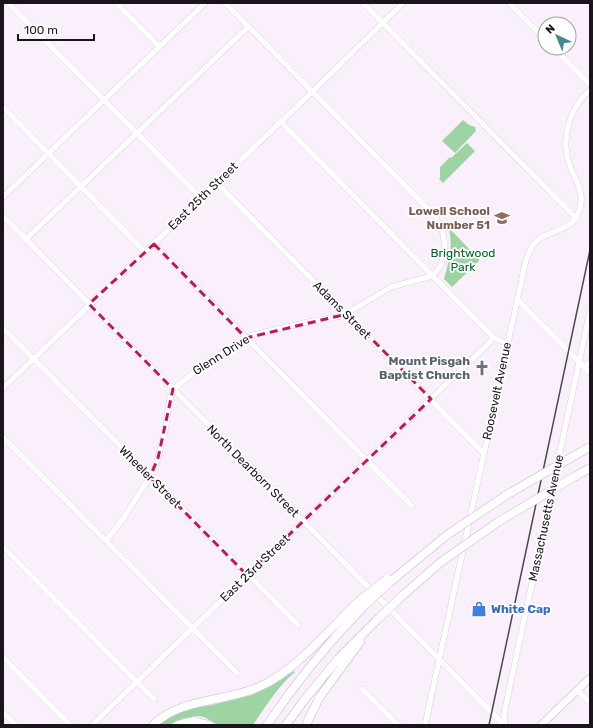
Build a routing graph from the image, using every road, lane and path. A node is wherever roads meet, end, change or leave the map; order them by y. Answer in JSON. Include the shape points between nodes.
{"nodes":[{"id":1,"x":8,"y":3,"type":"edge"},
{"id":2,"x":116,"y":3,"type":"edge"},
{"id":3,"x":205,"y":3,"type":"edge"},
{"id":4,"x":225,"y":3,"type":"edge"},
{"id":5,"x":363,"y":3,"type":"edge"},
{"id":6,"x":403,"y":3,"type":"edge"},
{"id":7,"x":509,"y":3,"type":"edge"},
{"id":8,"x":383,"y":23,"type":"junction"},
{"id":9,"x":248,"y":27,"type":"junction"},
{"id":10,"x":537,"y":31,"type":"edge"},
{"id":11,"x":159,"y":46,"type":"junction"},
{"id":12,"x":562,"y":56,"type":"edge"},
{"id":13,"x":590,"y":85,"type":"edge"},
{"id":14,"x":590,"y":90,"type":"edge"},
{"id":15,"x":312,"y":92,"type":"junction"},
{"id":16,"x":104,"y":100,"type":"junction"},
{"id":17,"x":3,"y":107,"type":"edge"},
{"id":18,"x":281,"y":122,"type":"junction"},
{"id":19,"x":137,"y":133,"type":"junction"},
{"id":20,"x":48,"y":153,"type":"junction"},
{"id":21,"x":217,"y":183,"type":"junction"},
{"id":22,"x":81,"y":186,"type":"junction"},
{"id":23,"x":3,"y":197,"type":"edge"},
{"id":24,"x":201,"y":198,"type":"junction"},
{"id":25,"x":3,"y":216,"type":"edge"},
{"id":26,"x":575,"y":217,"type":"junction"},
{"id":27,"x":26,"y":239,"type":"junction"},
{"id":28,"x":154,"y":244,"type":"junction"},
{"id":29,"x":145,"y":252,"type":"junction"},
{"id":30,"x":432,"y":276,"type":"junction"},
{"id":31,"x":517,"y":299,"type":"junction"},
{"id":32,"x":90,"y":304,"type":"junction"},
{"id":33,"x":590,"y":311,"type":"edge"},
{"id":34,"x":347,"y":314,"type":"junction"},
{"id":35,"x":3,"y":328,"type":"edge"},
{"id":36,"x":246,"y":338,"type":"junction"},
{"id":37,"x":494,"y":338,"type":"junction"},
{"id":38,"x":508,"y":344,"type":"junction"},
{"id":39,"x":33,"y":359,"type":"junction"},
{"id":40,"x":579,"y":362,"type":"junction"},
{"id":41,"x":590,"y":362,"type":"edge"},
{"id":42,"x":584,"y":367,"type":"junction"},
{"id":43,"x":590,"y":373,"type":"edge"},
{"id":44,"x":3,"y":388,"type":"edge"},
{"id":45,"x":173,"y":390,"type":"junction"},
{"id":46,"x":430,"y":399,"type":"junction"},
{"id":47,"x":3,"y":437,"type":"edge"},
{"id":48,"x":590,"y":447,"type":"edge"},
{"id":49,"x":484,"y":454,"type":"junction"},
{"id":50,"x":367,"y":460,"type":"junction"},
{"id":51,"x":590,"y":468,"type":"edge"},
{"id":52,"x":150,"y":477,"type":"junction"},
{"id":53,"x":412,"y":506,"type":"dead end"},
{"id":54,"x":304,"y":522,"type":"junction"},
{"id":55,"x":106,"y":541,"type":"junction"},
{"id":56,"x":3,"y":547,"type":"edge"},
{"id":57,"x":247,"y":575,"type":"junction"},
{"id":58,"x":362,"y":604,"type":"junction"},
{"id":59,"x":378,"y":619,"type":"junction"},
{"id":60,"x":298,"y":625,"type":"dead end"},
{"id":61,"x":192,"y":629,"type":"junction"},
{"id":62,"x":3,"y":657,"type":"edge"},
{"id":63,"x":440,"y":660,"type":"junction"},
{"id":64,"x":236,"y":673,"type":"dead end"},
{"id":65,"x":590,"y":678,"type":"edge"},
{"id":66,"x":137,"y":682,"type":"junction"},
{"id":67,"x":362,"y":689,"type":"dead end"},
{"id":68,"x":577,"y":690,"type":"junction"},
{"id":69,"x":154,"y":699,"type":"dead end"},
{"id":70,"x":590,"y":703,"type":"edge"},
{"id":71,"x":3,"y":712,"type":"edge"},
{"id":72,"x":16,"y":725,"type":"edge"},
{"id":73,"x":70,"y":725,"type":"edge"},
{"id":74,"x":92,"y":725,"type":"edge"},
{"id":75,"x":153,"y":725,"type":"edge"},
{"id":76,"x":178,"y":725,"type":"edge"},
{"id":77,"x":209,"y":725,"type":"edge"},
{"id":78,"x":267,"y":725,"type":"edge"},
{"id":79,"x":286,"y":725,"type":"edge"},
{"id":80,"x":306,"y":725,"type":"edge"},
{"id":81,"x":398,"y":725,"type":"edge"},
{"id":82,"x":425,"y":725,"type":"edge"},
{"id":83,"x":504,"y":725,"type":"edge"},
{"id":84,"x":541,"y":725,"type":"edge"}],
"edges":[{"from":1,"to":16,"type":"street"},
{"from":2,"to":11,"type":"street"},
{"from":3,"to":11,"type":"street"},
{"from":4,"to":9,"type":"street"},
{"from":5,"to":8,"type":"street"},
{"from":6,"to":8,"type":"street","name":"East 25th Street"},
{"from":7,"to":10,"type":"street"},
{"from":8,"to":15,"type":"street","name":"East 25th Street"},
{"from":8,"to":26,"type":"street"},
{"from":9,"to":15,"type":"street"},
{"from":9,"to":19,"type":"street"},
{"from":11,"to":16,"type":"street"},
{"from":12,"to":13,"type":"street"},
{"from":14,"to":26,"type":"street","via":[[575,107],[566,135],[568,163],[581,193],[580,208]]},
{"from":15,"to":18,"type":"street","name":"East 25th Street"},
{"from":15,"to":30,"type":"street","via":[[437,218],[444,234],[445,246],[441,266]]},
{"from":16,"to":19,"type":"street"},
{"from":16,"to":20,"type":"street"},
{"from":17,"to":20,"type":"street"},
{"from":18,"to":21,"type":"street","name":"East 25th Street"},
{"from":18,"to":30,"type":"street"},
{"from":19,"to":22,"type":"street"},
{"from":19,"to":24,"type":"street"},
{"from":20,"to":22,"type":"street"},
{"from":20,"to":23,"type":"street"},
{"from":21,"to":24,"type":"street","name":"East 25th Street"},
{"from":21,"to":34,"type":"street","name":"Adams Street"},
{"from":22,"to":27,"type":"street"},
{"from":22,"to":29,"type":"street"},
{"from":24,"to":28,"type":"street","name":"East 25th Street"},
{"from":25,"to":27,"type":"street","name":"North Dearborn Street"},
{"from":26,"to":31,"type":"street","name":"Roosevelt Avenue","via":[[568,226],[542,237],[533,246],[526,260]]},
{"from":27,"to":32,"type":"street","name":"North Dearborn Street"},
{"from":28,"to":29,"type":"street","name":"East 25th Street"},
{"from":28,"to":36,"type":"street"},
{"from":29,"to":32,"type":"street","name":"East 25th Street"},
{"from":30,"to":34,"type":"street","name":"Glenn Drive","via":[[391,287]]},
{"from":30,"to":37,"type":"street"},
{"from":31,"to":38,"type":"street","name":"Roosevelt Avenue"},
{"from":31,"to":40,"type":"street"},
{"from":32,"to":39,"type":"street","name":"East 25th Street"},
{"from":32,"to":45,"type":"street","name":"North Dearborn Street"},
{"from":33,"to":40,"type":"street","name":"Massachusetts Avenue"},
{"from":34,"to":36,"type":"street","name":"Glenn Drive"},
{"from":34,"to":46,"type":"street","name":"Adams Street"},
{"from":35,"to":39,"type":"street","name":"Wheeler Street"},
{"from":36,"to":45,"type":"street","name":"Glenn Drive","via":[[207,362]]},
{"from":36,"to":50,"type":"street"},
{"from":37,"to":38,"type":"street"},
{"from":37,"to":46,"type":"street","name":"East 23rd Street"},
{"from":38,"to":49,"type":"street","name":"Roosevelt Avenue"},
{"from":39,"to":44,"type":"street","name":"East 25th Street"},
{"from":39,"to":52,"type":"street","name":"Wheeler Street"},
{"from":40,"to":42,"type":"street"},
{"from":40,"to":83,"type":"street","name":"Massachusetts Avenue","via":[[504,714]]},
{"from":41,"to":42,"type":"street"},
{"from":42,"to":43,"type":"street"},
{"from":45,"to":52,"type":"street","via":[[158,458]]},
{"from":45,"to":54,"type":"street","name":"North Dearborn Street"},
{"from":46,"to":49,"type":"street","name":"Adams Street"},
{"from":46,"to":50,"type":"street","name":"East 23rd Street"},
{"from":47,"to":55,"type":"street"},
{"from":48,"to":58,"type":"highway","bridge":true,"via":[[508,494],[447,535],[388,580]]},
{"from":49,"to":63,"type":"street","name":"Roosevelt Avenue"},
{"from":50,"to":53,"type":"street"},
{"from":50,"to":54,"type":"street","name":"East 23rd Street"},
{"from":51,"to":59,"type":"highway","bridge":true,"via":[[498,522],[441,562]]},
{"from":52,"to":55,"type":"street","via":[[115,532]]},
{"from":52,"to":57,"type":"street","name":"Wheeler Street"},
{"from":54,"to":57,"type":"street","name":"East 23rd Street"},
{"from":54,"to":63,"type":"street","name":"North Dearborn Street"},
{"from":55,"to":61,"type":"street"},
{"from":56,"to":66,"type":"street"},
{"from":57,"to":60,"type":"street","name":"Wheeler Street"},
{"from":57,"to":61,"type":"street","name":"East 23rd Street"},
{"from":58,"to":75,"type":"highway","via":[[273,680],[235,696],[178,708],[164,715]]},
{"from":58,"to":78,"type":"highway","via":[[307,669]]},
{"from":59,"to":79,"type":"highway","via":[[338,658]]},
{"from":59,"to":80,"type":"highway","via":[[322,693]]},
{"from":61,"to":64,"type":"street"},
{"from":61,"to":66,"type":"street","name":"East 23rd Street"},
{"from":62,"to":73,"type":"street"},
{"from":63,"to":82,"type":"street","name":"Roosevelt Avenue"},
{"from":63,"to":83,"type":"street","name":"North Dearborn Street"},
{"from":65,"to":68,"type":"main road"},
{"from":66,"to":69,"type":"street"},
{"from":66,"to":74,"type":"street","name":"East 23rd Street"},
{"from":67,"to":81,"type":"street"},
{"from":68,"to":70,"type":"street"},
{"from":68,"to":84,"type":"main road"},
{"from":71,"to":72,"type":"street"},
{"from":76,"to":77,"type":"highway","via":[[194,721]]}]}
